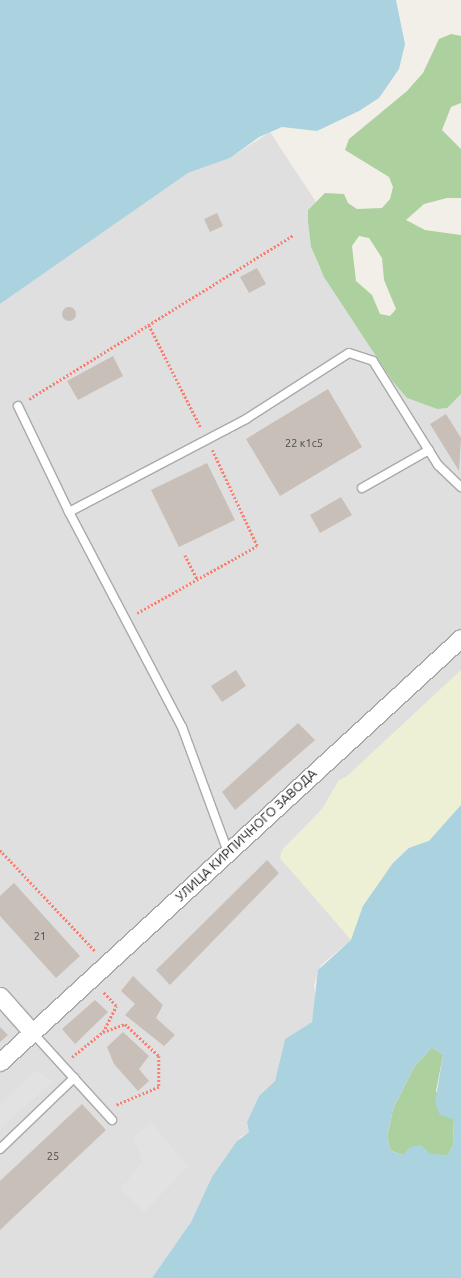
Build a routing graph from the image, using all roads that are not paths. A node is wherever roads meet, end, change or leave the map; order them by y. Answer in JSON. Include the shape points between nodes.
{"nodes":[{"id":1,"x":18,"y":406,"type":"road end"},
{"id":2,"x":429,"y":450,"type":"junction"},
{"id":3,"x":461,"y":487,"type":"edge"},
{"id":4,"x":362,"y":488,"type":"dead end"},
{"id":5,"x":69,"y":512,"type":"junction"},
{"id":6,"x":461,"y":638,"type":"edge"},
{"id":7,"x":228,"y":852,"type":"junction"},
{"id":8,"x":0,"y":996,"type":"edge"},
{"id":9,"x":32,"y":1032,"type":"junction"},
{"id":10,"x":0,"y":1062,"type":"edge"},
{"id":11,"x":74,"y":1078,"type":"junction"},
{"id":12,"x":112,"y":1120,"type":"dead end"},
{"id":13,"x":0,"y":1149,"type":"edge"}],
"edges":[{"from":1,"to":5,"type":"lane"},
{"from":2,"to":3,"type":"lane"},
{"from":2,"to":4,"type":"lane"},
{"from":2,"to":5,"type":"lane","via":[[373,361],[349,353],[207,439]]},
{"from":5,"to":7,"type":"lane","via":[[182,727]]},
{"from":6,"to":7,"type":"street","name":"УЛИЦА КИРПИЧНОГО ЗАВОДА"},
{"from":7,"to":9,"type":"street","name":"УЛИЦА КИРПИЧНОГО ЗАВОДА"},
{"from":8,"to":9,"type":"street"},
{"from":9,"to":10,"type":"street","name":"УЛИЦА КИРПИЧНОГО ЗАВОДА"},
{"from":9,"to":11,"type":"lane"},
{"from":11,"to":12,"type":"lane"},
{"from":11,"to":13,"type":"lane"}]}
